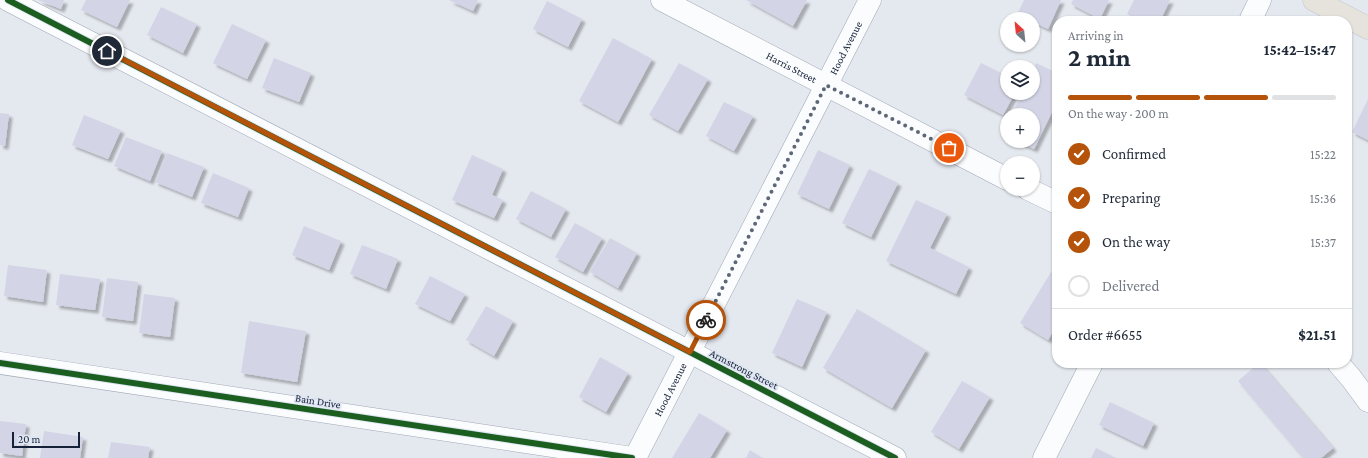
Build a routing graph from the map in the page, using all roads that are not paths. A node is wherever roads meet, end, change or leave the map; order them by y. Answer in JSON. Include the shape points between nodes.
{"nodes":[{"id":1,"x":8,"y":0,"type":"edge"},
{"id":2,"x":870,"y":0,"type":"edge"},
{"id":3,"x":1260,"y":0,"type":"edge"},
{"id":4,"x":1314,"y":0,"type":"edge"},
{"id":5,"x":671,"y":2,"type":"edge"},
{"id":6,"x":1252,"y":16,"type":"edge"},
{"id":7,"x":1345,"y":16,"type":"edge"},
{"id":8,"x":1352,"y":20,"type":"edge"},
{"id":9,"x":1368,"y":28,"type":"edge"},
{"id":10,"x":826,"y":85,"type":"junction"},
{"id":11,"x":1000,"y":175,"type":"edge"},
{"id":12,"x":1040,"y":195,"type":"edge"},
{"id":13,"x":1052,"y":201,"type":"edge"},
{"id":14,"x":690,"y":352,"type":"junction"},
{"id":15,"x":0,"y":363,"type":"edge"},
{"id":16,"x":1089,"y":368,"type":"edge"},
{"id":17,"x":1342,"y":368,"type":"edge"},
{"id":18,"x":1368,"y":401,"type":"edge"},
{"id":19,"x":634,"y":458,"type":"edge"},
{"id":20,"x":895,"y":458,"type":"edge"},
{"id":21,"x":1044,"y":458,"type":"edge"}],
"edges":[{"from":1,"to":14,"type":"street","name":"Armstrong Street"},
{"from":2,"to":10,"type":"street","name":"Hood Avenue"},
{"from":3,"to":6,"type":"street"},
{"from":4,"to":7,"type":"main road"},
{"from":5,"to":10,"type":"street","name":"Harris Street"},
{"from":8,"to":9,"type":"main road"},
{"from":10,"to":11,"type":"street","name":"Harris Street"},
{"from":10,"to":14,"type":"street","name":"Hood Avenue"},
{"from":12,"to":13,"type":"street"},
{"from":14,"to":19,"type":"street","name":"Hood Avenue"},
{"from":14,"to":20,"type":"street","name":"Armstrong Street"},
{"from":15,"to":19,"type":"street","name":"Bain Drive"},
{"from":16,"to":21,"type":"street"},
{"from":17,"to":18,"type":"street"}]}
